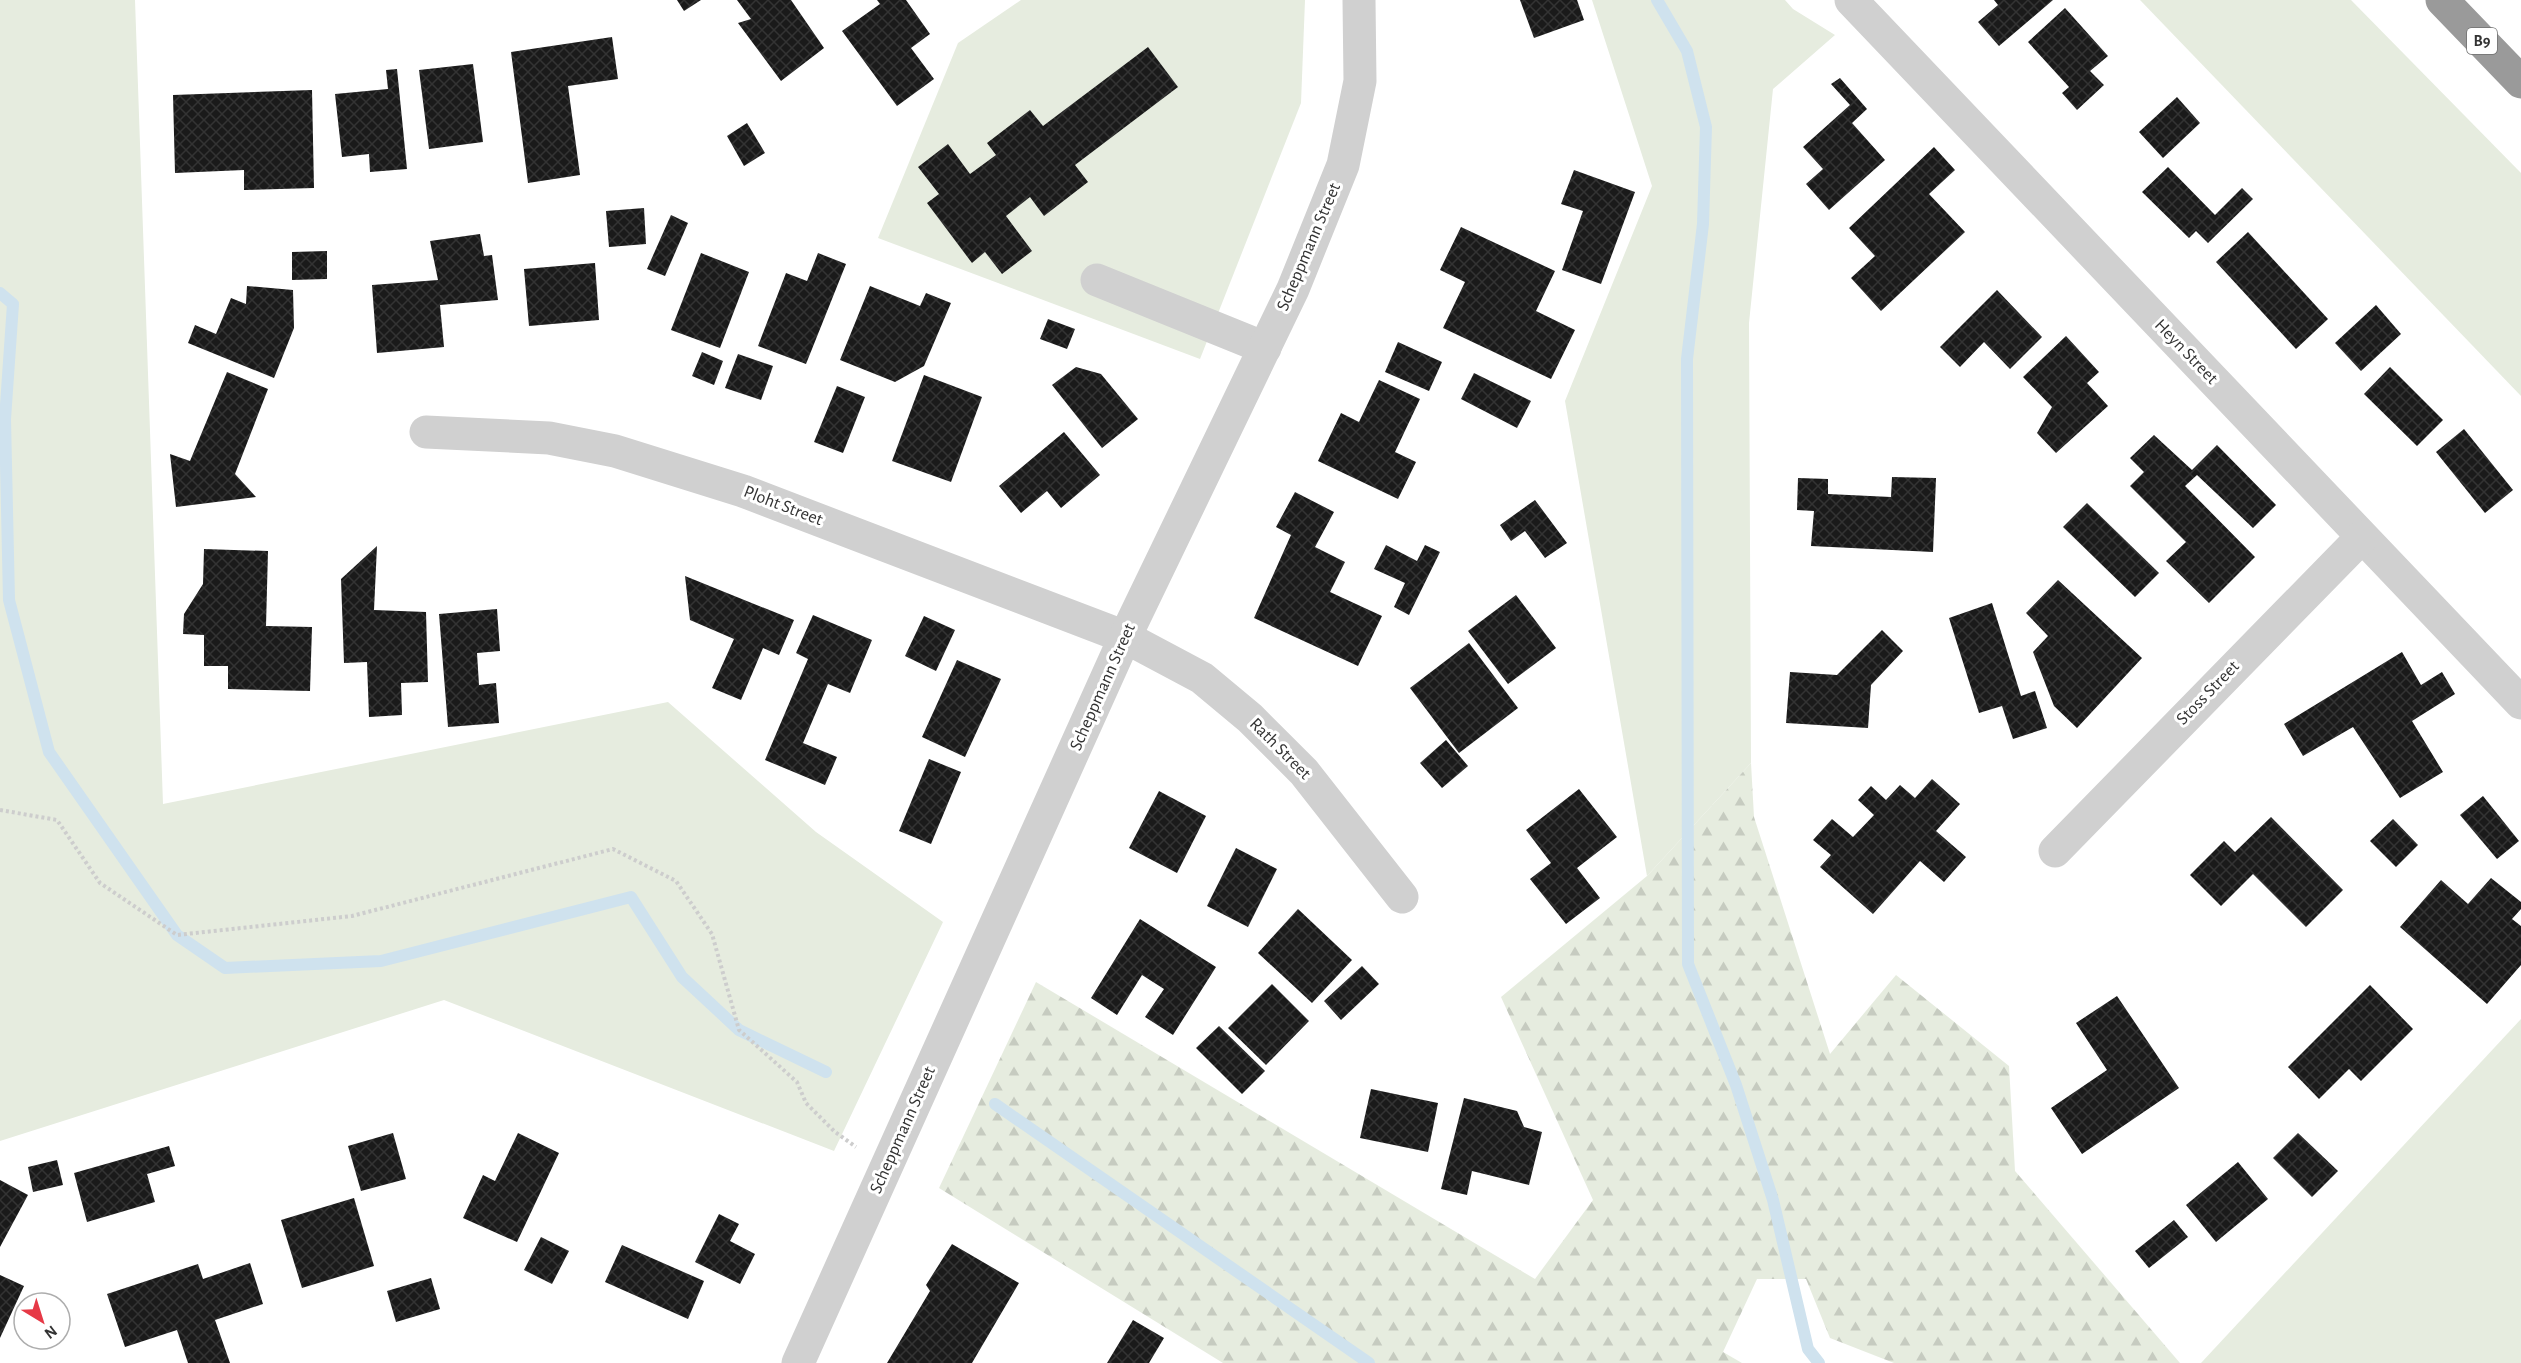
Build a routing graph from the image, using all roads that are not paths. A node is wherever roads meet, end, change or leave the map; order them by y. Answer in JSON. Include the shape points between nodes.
{"nodes":[{"id":1,"x":1359,"y":0,"type":"edge"},
{"id":2,"x":1851,"y":0,"type":"edge"},
{"id":3,"x":2442,"y":0,"type":"edge"},
{"id":4,"x":2521,"y":82,"type":"edge"},
{"id":5,"x":1097,"y":280,"type":"dead end"},
{"id":6,"x":1265,"y":348,"type":"junction"},
{"id":7,"x":426,"y":432,"type":"dead end"},
{"id":8,"x":2362,"y":537,"type":"junction"},
{"id":9,"x":1125,"y":637,"type":"junction"},
{"id":10,"x":2521,"y":703,"type":"edge"},
{"id":11,"x":2055,"y":851,"type":"dead end"},
{"id":12,"x":1401,"y":897,"type":"dead end"},
{"id":13,"x":798,"y":1363,"type":"edge"}],
"edges":[{"from":1,"to":6,"type":"street","name":"Scheppmann Street","via":[[1360,81],[1343,165]]},
{"from":2,"to":8,"type":"street","name":"Heyn Street"},
{"from":3,"to":4,"type":"highway","number":"B9"},
{"from":5,"to":6,"type":"street"},
{"from":6,"to":9,"type":"street","name":"Scheppmann Street"},
{"from":7,"to":9,"type":"street","name":"Ploht Street","via":[[549,438],[615,451],[743,491]]},
{"from":8,"to":10,"type":"street","name":"Heyn Street"},
{"from":8,"to":11,"type":"street","name":"Stoss Street"},
{"from":9,"to":12,"type":"street","name":"Rath Street","via":[[1202,678],[1250,718],[1304,772]]},
{"from":9,"to":13,"type":"street","name":"Scheppmann Street"}]}
